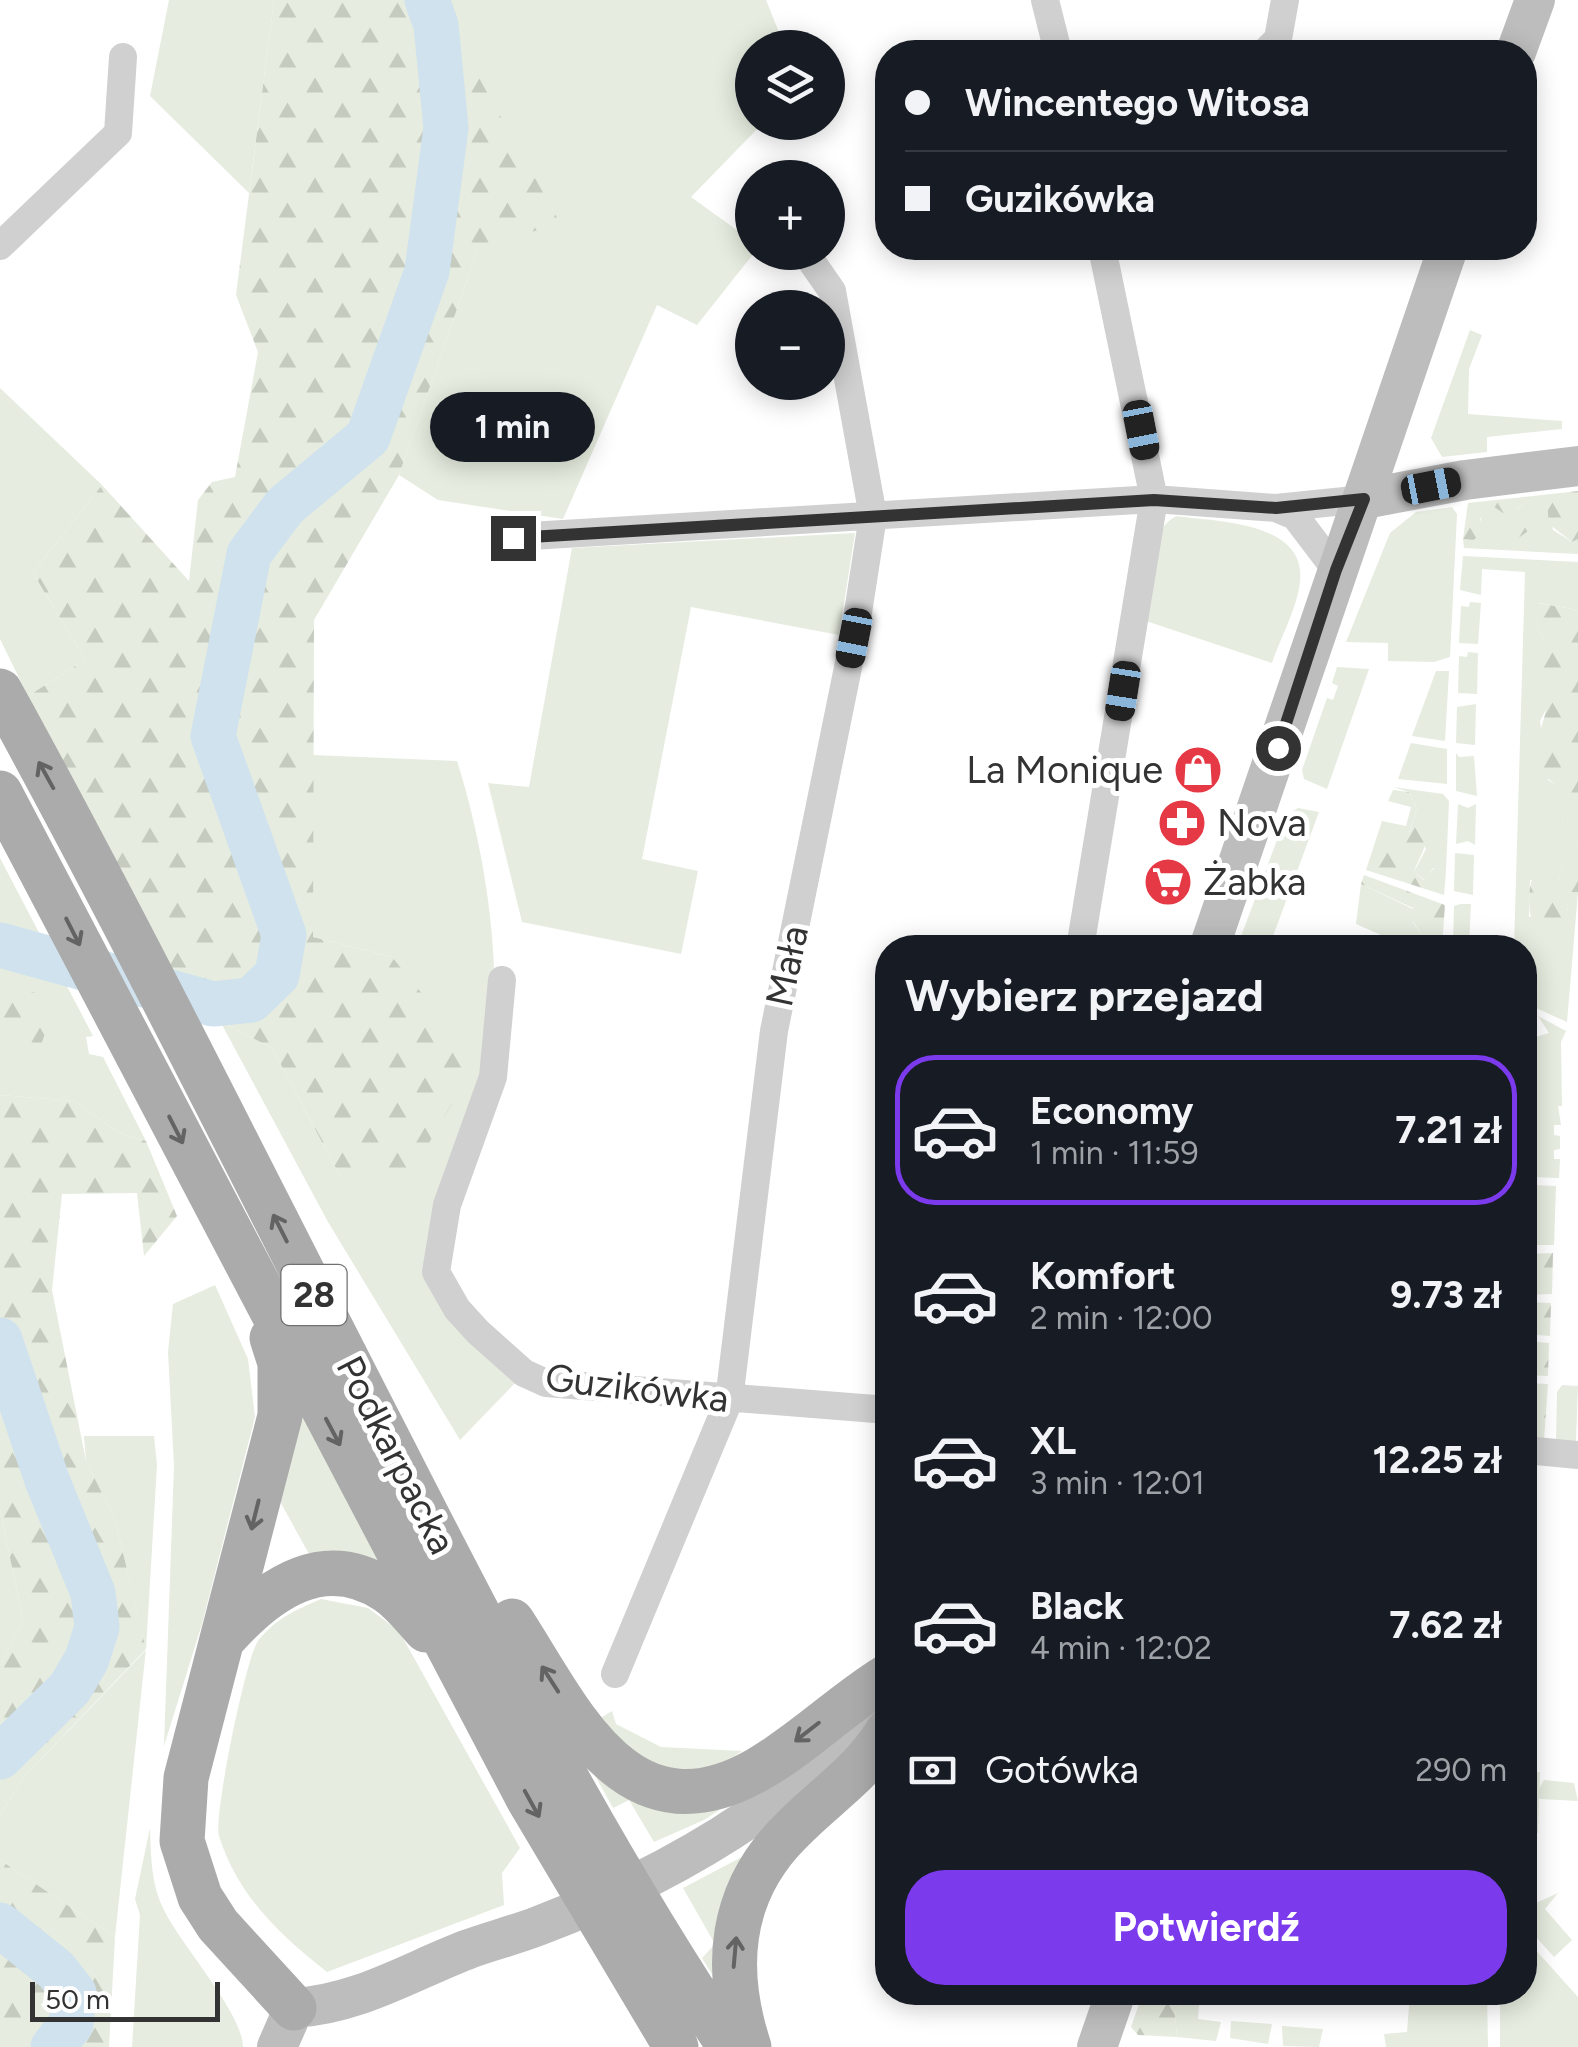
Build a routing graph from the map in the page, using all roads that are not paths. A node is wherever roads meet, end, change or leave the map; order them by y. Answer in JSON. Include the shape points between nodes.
{"nodes":[{"id":1,"x":1045,"y":0,"type":"edge"},
{"id":2,"x":1285,"y":0,"type":"edge"},
{"id":3,"x":1535,"y":0,"type":"edge"},
{"id":4,"x":1055,"y":40,"type":"edge"},
{"id":5,"x":1277,"y":40,"type":"edge"},
{"id":6,"x":1520,"y":40,"type":"edge"},
{"id":7,"x":123,"y":57,"type":"dead end"},
{"id":8,"x":0,"y":246,"type":"edge"},
{"id":9,"x":1104,"y":260,"type":"edge"},
{"id":10,"x":1444,"y":260,"type":"edge"},
{"id":11,"x":817,"y":270,"type":"edge"},
{"id":12,"x":1578,"y":466,"type":"edge"},
{"id":13,"x":1364,"y":499,"type":"junction"},
{"id":14,"x":1154,"y":500,"type":"junction"},
{"id":15,"x":1276,"y":508,"type":"junction"},
{"id":16,"x":873,"y":516,"type":"junction"},
{"id":17,"x":513,"y":538,"type":"dead end"},
{"id":18,"x":1336,"y":570,"type":"junction"},
{"id":19,"x":0,"y":691,"type":"edge"},
{"id":20,"x":0,"y":793,"type":"edge"},
{"id":21,"x":1082,"y":935,"type":"edge"},
{"id":22,"x":1213,"y":935,"type":"edge"},
{"id":23,"x":502,"y":980,"type":"dead end"},
{"id":24,"x":255,"y":1284,"type":"junction"},
{"id":25,"x":729,"y":1400,"type":"junction"},
{"id":26,"x":875,"y":1409,"type":"edge"},
{"id":27,"x":1537,"y":1451,"type":"edge"},
{"id":28,"x":1578,"y":1455,"type":"edge"},
{"id":29,"x":436,"y":1533,"type":"junction"},
{"id":30,"x":225,"y":1636,"type":"junction"},
{"id":31,"x":453,"y":1656,"type":"junction"},
{"id":32,"x":615,"y":1674,"type":"dead end"},
{"id":33,"x":875,"y":1684,"type":"edge"},
{"id":34,"x":875,"y":1712,"type":"edge"},
{"id":35,"x":875,"y":1752,"type":"edge"},
{"id":36,"x":1112,"y":2005,"type":"edge"},
{"id":37,"x":286,"y":2028,"type":"edge"},
{"id":38,"x":676,"y":2047,"type":"edge"},
{"id":39,"x":730,"y":2047,"type":"edge"},
{"id":40,"x":748,"y":2047,"type":"edge"},
{"id":41,"x":1098,"y":2047,"type":"edge"}],
"edges":[{"from":1,"to":4,"type":"street"},
{"from":2,"to":5,"type":"street"},
{"from":3,"to":6,"type":"street"},
{"from":7,"to":8,"type":"street","via":[[118,133]]},
{"from":9,"to":14,"type":"street"},
{"from":10,"to":13,"type":"street"},
{"from":11,"to":16,"type":"street","name":"Mała","via":[[832,291]]},
{"from":12,"to":13,"type":"street"},
{"from":13,"to":15,"type":"street"},
{"from":13,"to":18,"type":"street"},
{"from":14,"to":15,"type":"street"},
{"from":14,"to":16,"type":"street"},
{"from":14,"to":21,"type":"street"},
{"from":15,"to":18,"type":"street","via":[[1302,524]]},
{"from":16,"to":17,"type":"street"},
{"from":16,"to":25,"type":"street","name":"Mała","via":[[774,1031]]},
{"from":18,"to":22,"type":"street"},
{"from":29,"to":19,"type":"main road","name":"Podkarpacka","number":"28","one_way":true},
{"from":20,"to":24,"type":"main road","name":"Podkarpacka","number":"28","one_way":true},
{"from":23,"to":25,"type":"street","name":"Guzikówka","via":[[493,1077],[448,1205],[436,1272],[457,1308],[524,1373],[546,1383]]},
{"from":24,"to":30,"type":"main road","one_way":true,"via":[[280,1363],[280,1416]]},
{"from":24,"to":31,"type":"main road","name":"Podkarpacka","number":"28","one_way":true},
{"from":25,"to":26,"type":"street","name":"Guzikówka"},
{"from":25,"to":32,"type":"street","name":"Mała"},
{"from":27,"to":28,"type":"street"},
{"from":33,"to":29,"type":"main road","one_way":true,"via":[[723,1788],[691,1792],[638,1780],[589,1743],[498,1599]]},
{"from":29,"to":39,"type":"main road","name":"Podkarpacka","number":"28","via":[[649,1921]]},
{"from":30,"to":31,"type":"main road","via":[[287,1582],[336,1573],[388,1592]]},
{"from":30,"to":37,"type":"main road","via":[[186,1778],[182,1841],[200,1897]]},
{"from":31,"to":38,"type":"main road","name":"Podkarpacka","number":"28","one_way":true},
{"from":34,"to":37,"type":"street","via":[[782,1797],[736,1829],[539,1926],[465,1950]]},
{"from":40,"to":35,"type":"main road","one_way":true,"via":[[733,1972],[748,1894],[791,1830]]},
{"from":36,"to":41,"type":"street"}]}
